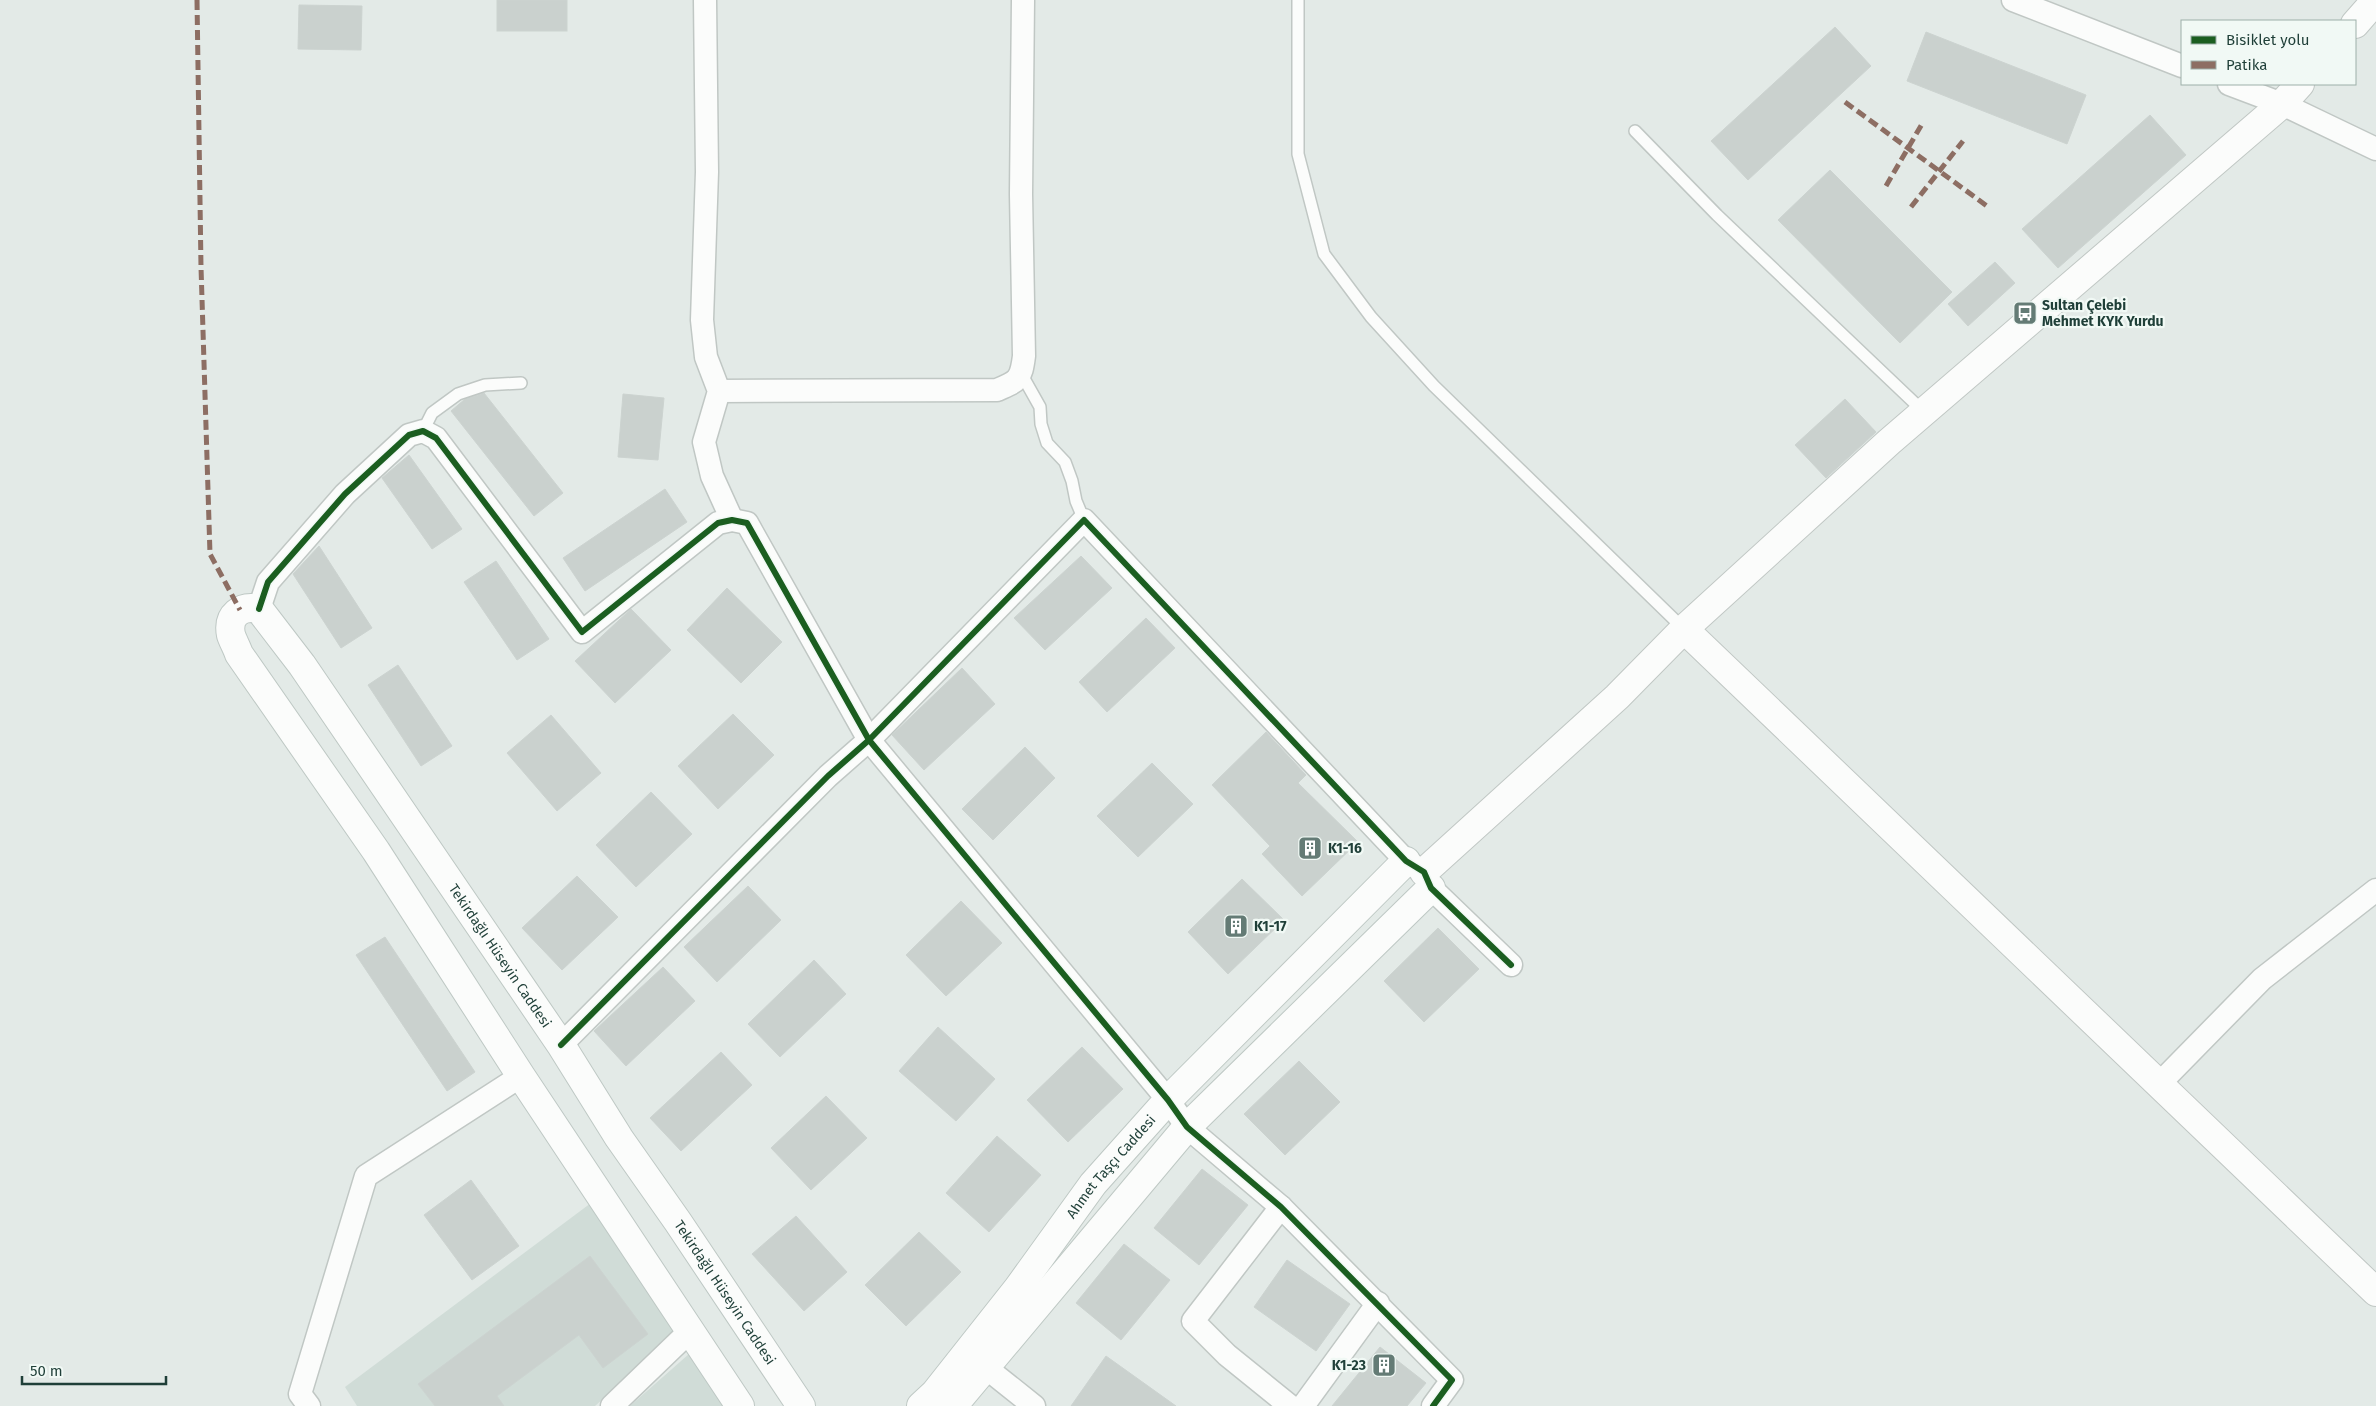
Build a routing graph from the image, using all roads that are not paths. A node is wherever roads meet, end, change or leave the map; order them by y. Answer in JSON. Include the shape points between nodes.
{"nodes":[{"id":1,"x":704,"y":0,"type":"edge"},
{"id":2,"x":1022,"y":0,"type":"edge"},
{"id":3,"x":1298,"y":0,"type":"edge"},
{"id":4,"x":2013,"y":0,"type":"edge"},
{"id":5,"x":2376,"y":0,"type":"edge"},
{"id":6,"x":2356,"y":23,"type":"edge"},
{"id":7,"x":2181,"y":66,"type":"edge"},
{"id":8,"x":2232,"y":85,"type":"edge"},
{"id":9,"x":2299,"y":85,"type":"edge"},
{"id":10,"x":2282,"y":104,"type":"junction"},
{"id":11,"x":1636,"y":131,"type":"dead end"},
{"id":12,"x":2376,"y":149,"type":"edge"},
{"id":13,"x":1022,"y":375,"type":"junction"},
{"id":14,"x":521,"y":383,"type":"dead end"},
{"id":15,"x":719,"y":391,"type":"junction"},
{"id":16,"x":1924,"y":412,"type":"junction"},
{"id":17,"x":423,"y":431,"type":"junction"},
{"id":18,"x":732,"y":520,"type":"junction"},
{"id":19,"x":1084,"y":520,"type":"junction"},
{"id":20,"x":259,"y":609,"type":"junction"},
{"id":21,"x":1684,"y":629,"type":"junction"},
{"id":22,"x":868,"y":740,"type":"junction"},
{"id":23,"x":1420,"y":874,"type":"junction"},
{"id":24,"x":2376,"y":890,"type":"edge"},
{"id":25,"x":1511,"y":965,"type":"dead end"},
{"id":26,"x":561,"y":1045,"type":"junction"},
{"id":27,"x":521,"y":1076,"type":"junction"},
{"id":28,"x":2159,"y":1084,"type":"junction"},
{"id":29,"x":1168,"y":1100,"type":"junction"},
{"id":30,"x":1187,"y":1127,"type":"junction"},
{"id":31,"x":1281,"y":1208,"type":"junction"},
{"id":32,"x":2376,"y":1292,"type":"edge"},
{"id":33,"x":1378,"y":1303,"type":"junction"},
{"id":34,"x":691,"y":1330,"type":"junction"},
{"id":35,"x":985,"y":1367,"type":"junction"},
{"id":36,"x":309,"y":1406,"type":"edge"},
{"id":37,"x":612,"y":1406,"type":"edge"},
{"id":38,"x":740,"y":1406,"type":"edge"},
{"id":39,"x":801,"y":1406,"type":"edge"},
{"id":40,"x":921,"y":1406,"type":"edge"},
{"id":41,"x":953,"y":1406,"type":"edge"},
{"id":42,"x":1034,"y":1406,"type":"edge"},
{"id":43,"x":1290,"y":1406,"type":"edge"},
{"id":44,"x":1303,"y":1406,"type":"edge"},
{"id":45,"x":1433,"y":1406,"type":"edge"}],
"edges":[{"from":1,"to":15,"type":"street","via":[[706,172],[702,320],[706,357]]},
{"from":2,"to":13,"type":"street"},
{"from":3,"to":21,"type":"lane","via":[[1298,154],[1324,254],[1372,317],[1434,386]]},
{"from":4,"to":7,"type":"street"},
{"from":5,"to":6,"type":"main road"},
{"from":8,"to":10,"type":"street"},
{"from":9,"to":10,"type":"main road"},
{"from":10,"to":12,"type":"street"},
{"from":10,"to":16,"type":"main road"},
{"from":11,"to":16,"type":"lane","via":[[1717,215]]},
{"from":13,"to":15,"type":"street","via":[[997,390]]},
{"from":13,"to":19,"type":"lane","via":[[1040,407],[1047,443],[1065,462]]},
{"from":14,"to":17,"type":"lane","via":[[485,385],[458,394],[432,413]]},
{"from":15,"to":18,"type":"street","via":[[704,442],[712,476]]},
{"from":16,"to":21,"type":"main road"},
{"from":17,"to":18,"type":"street","via":[[436,438],[582,632],[718,524]]},
{"from":17,"to":20,"type":"street","via":[[409,435],[346,494],[268,582]]},
{"from":18,"to":22,"type":"street","via":[[747,523]]},
{"from":19,"to":22,"type":"street"},
{"from":19,"to":23,"type":"street"},
{"from":20,"to":26,"type":"main road","name":"Tekirdağlı Hüseyin Caddesi","via":[[302,665]]},
{"from":20,"to":27,"type":"main road","via":[[248,606],[232,620],[231,634],[239,654],[376,851]]},
{"from":21,"to":23,"type":"main road","via":[[1617,697]]},
{"from":21,"to":28,"type":"main road"},
{"from":22,"to":26,"type":"street","via":[[828,776]]},
{"from":22,"to":29,"type":"street"},
{"from":23,"to":25,"type":"street"},
{"from":23,"to":29,"type":"main road","name":"Ahmet Taşçı Caddesi"},
{"from":23,"to":30,"type":"main road"},
{"from":24,"to":28,"type":"street","via":[[2262,979]]},
{"from":26,"to":39,"type":"main road","name":"Tekirdağlı Hüseyin Caddesi","via":[[619,1138]]},
{"from":27,"to":34,"type":"main road"},
{"from":27,"to":36,"type":"street","via":[[366,1176],[300,1394]]},
{"from":28,"to":32,"type":"main road"},
{"from":29,"to":30,"type":"street"},
{"from":29,"to":40,"type":"main road","name":"Ahmet Taşçı Caddesi","via":[[1093,1184],[1018,1288],[935,1393]]},
{"from":30,"to":31,"type":"street"},
{"from":30,"to":35,"type":"main road"},
{"from":31,"to":33,"type":"street"},
{"from":31,"to":43,"type":"street","via":[[1193,1322],[1227,1355]]},
{"from":33,"to":44,"type":"street"},
{"from":33,"to":45,"type":"street","via":[[1452,1380]]},
{"from":34,"to":37,"type":"street"},
{"from":34,"to":38,"type":"main road"},
{"from":35,"to":41,"type":"main road"},
{"from":35,"to":42,"type":"street"}]}
